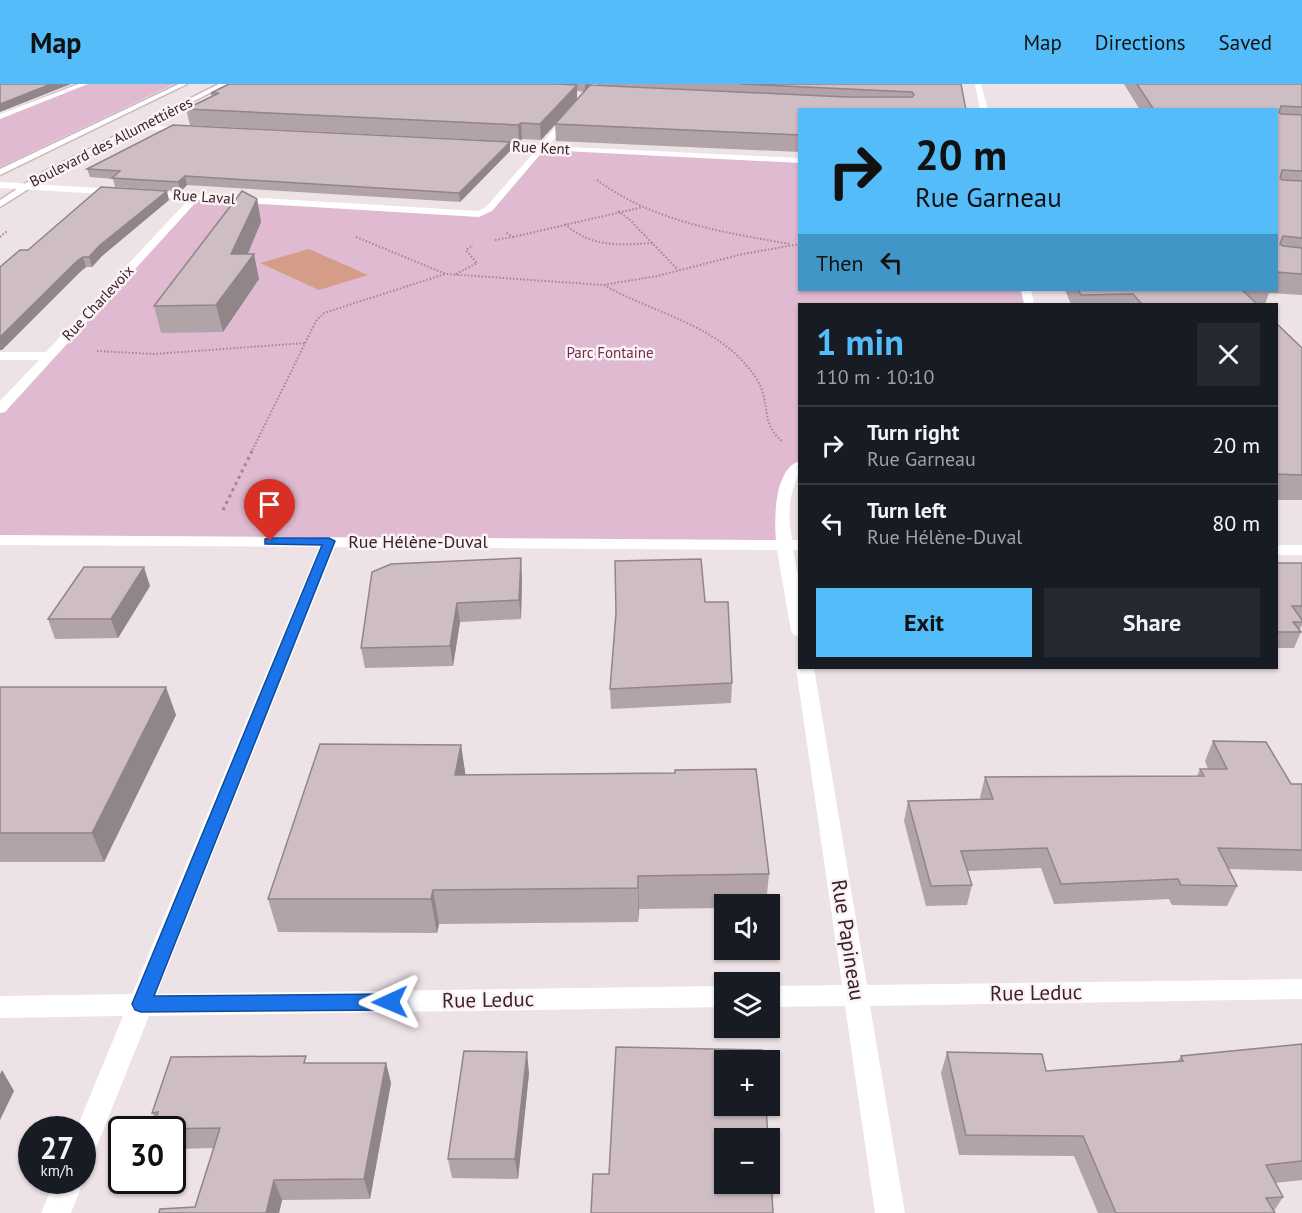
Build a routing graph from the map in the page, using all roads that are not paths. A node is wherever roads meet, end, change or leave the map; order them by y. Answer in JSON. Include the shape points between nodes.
{"nodes":[{"id":1,"x":85,"y":84,"type":"edge"},
{"id":2,"x":184,"y":84,"type":"edge"},
{"id":3,"x":224,"y":84,"type":"edge"},
{"id":4,"x":598,"y":84,"type":"edge"},
{"id":5,"x":978,"y":84,"type":"edge"},
{"id":6,"x":584,"y":96,"type":"junction"},
{"id":7,"x":598,"y":96,"type":"edge"},
{"id":8,"x":984,"y":108,"type":"edge"},
{"id":9,"x":0,"y":117,"type":"edge"},
{"id":10,"x":140,"y":127,"type":"junction"},
{"id":11,"x":203,"y":130,"type":"edge"},
{"id":12,"x":476,"y":144,"type":"edge"},
{"id":13,"x":542,"y":148,"type":"junction"},
{"id":14,"x":798,"y":161,"type":"edge"},
{"id":15,"x":0,"y":172,"type":"edge"},
{"id":16,"x":0,"y":185,"type":"edge"},
{"id":17,"x":26,"y":186,"type":"junction"},
{"id":18,"x":196,"y":197,"type":"junction"},
{"id":19,"x":0,"y":204,"type":"edge"},
{"id":20,"x":50,"y":353,"type":"junction"},
{"id":21,"x":0,"y":356,"type":"edge"},
{"id":22,"x":0,"y":409,"type":"edge"},
{"id":23,"x":798,"y":468,"type":"edge"},
{"id":24,"x":0,"y":540,"type":"edge"},
{"id":25,"x":329,"y":541,"type":"junction"},
{"id":26,"x":793,"y":545,"type":"edge"},
{"id":27,"x":1278,"y":550,"type":"edge"},
{"id":28,"x":1302,"y":550,"type":"edge"},
{"id":29,"x":798,"y":606,"type":"edge"},
{"id":30,"x":805,"y":669,"type":"edge"},
{"id":31,"x":1302,"y":989,"type":"edge"},
{"id":32,"x":857,"y":996,"type":"junction"},
{"id":33,"x":714,"y":997,"type":"edge"},
{"id":34,"x":780,"y":997,"type":"edge"},
{"id":35,"x":141,"y":1004,"type":"junction"},
{"id":36,"x":0,"y":1007,"type":"edge"},
{"id":37,"x":95,"y":1116,"type":"edge"},
{"id":38,"x":64,"y":1194,"type":"edge"},
{"id":39,"x":56,"y":1213,"type":"edge"},
{"id":40,"x":890,"y":1213,"type":"edge"}],
"edges":[{"from":1,"to":9,"type":"street"},
{"from":2,"to":15,"type":"street","name":"Boulevard des Allumettières"},
{"from":3,"to":10,"type":"street","name":"Boulevard des Allumettières"},
{"from":4,"to":6,"type":"street"},
{"from":5,"to":8,"type":"street"},
{"from":6,"to":7,"type":"street"},
{"from":6,"to":13,"type":"street"},
{"from":10,"to":11,"type":"street"},
{"from":10,"to":17,"type":"street","name":"Boulevard des Allumettières"},
{"from":12,"to":13,"type":"street","name":"Rue Kent"},
{"from":13,"to":14,"type":"street","name":"Rue Kent"},
{"from":13,"to":18,"type":"street","name":"Rue Laval","via":[[489,209],[479,214]]},
{"from":16,"to":17,"type":"street","name":"Rue Laval"},
{"from":17,"to":18,"type":"street","name":"Rue Laval"},
{"from":17,"to":19,"type":"street","name":"Boulevard des Allumettières"},
{"from":18,"to":20,"type":"street","name":"Rue Charlevoix"},
{"from":20,"to":21,"type":"street"},
{"from":20,"to":22,"type":"street","name":"Rue Charlevoix"},
{"from":23,"to":26,"type":"street","via":[[788,482],[783,503]]},
{"from":24,"to":25,"type":"street","name":"Rue Hélène-Duval"},
{"from":25,"to":26,"type":"street","name":"Rue Hélène-Duval"},
{"from":25,"to":35,"type":"street"},
{"from":26,"to":29,"type":"street"},
{"from":27,"to":28,"type":"street"},
{"from":30,"to":32,"type":"street","name":"Rue Papineau"},
{"from":31,"to":32,"type":"street","name":"Rue Leduc"},
{"from":32,"to":34,"type":"street","name":"Rue Leduc"},
{"from":32,"to":40,"type":"street","name":"Rue Papineau"},
{"from":33,"to":35,"type":"street","name":"Rue Leduc"},
{"from":35,"to":36,"type":"street","name":"Rue Leduc"},
{"from":35,"to":37,"type":"street"},
{"from":38,"to":39,"type":"street"}]}
